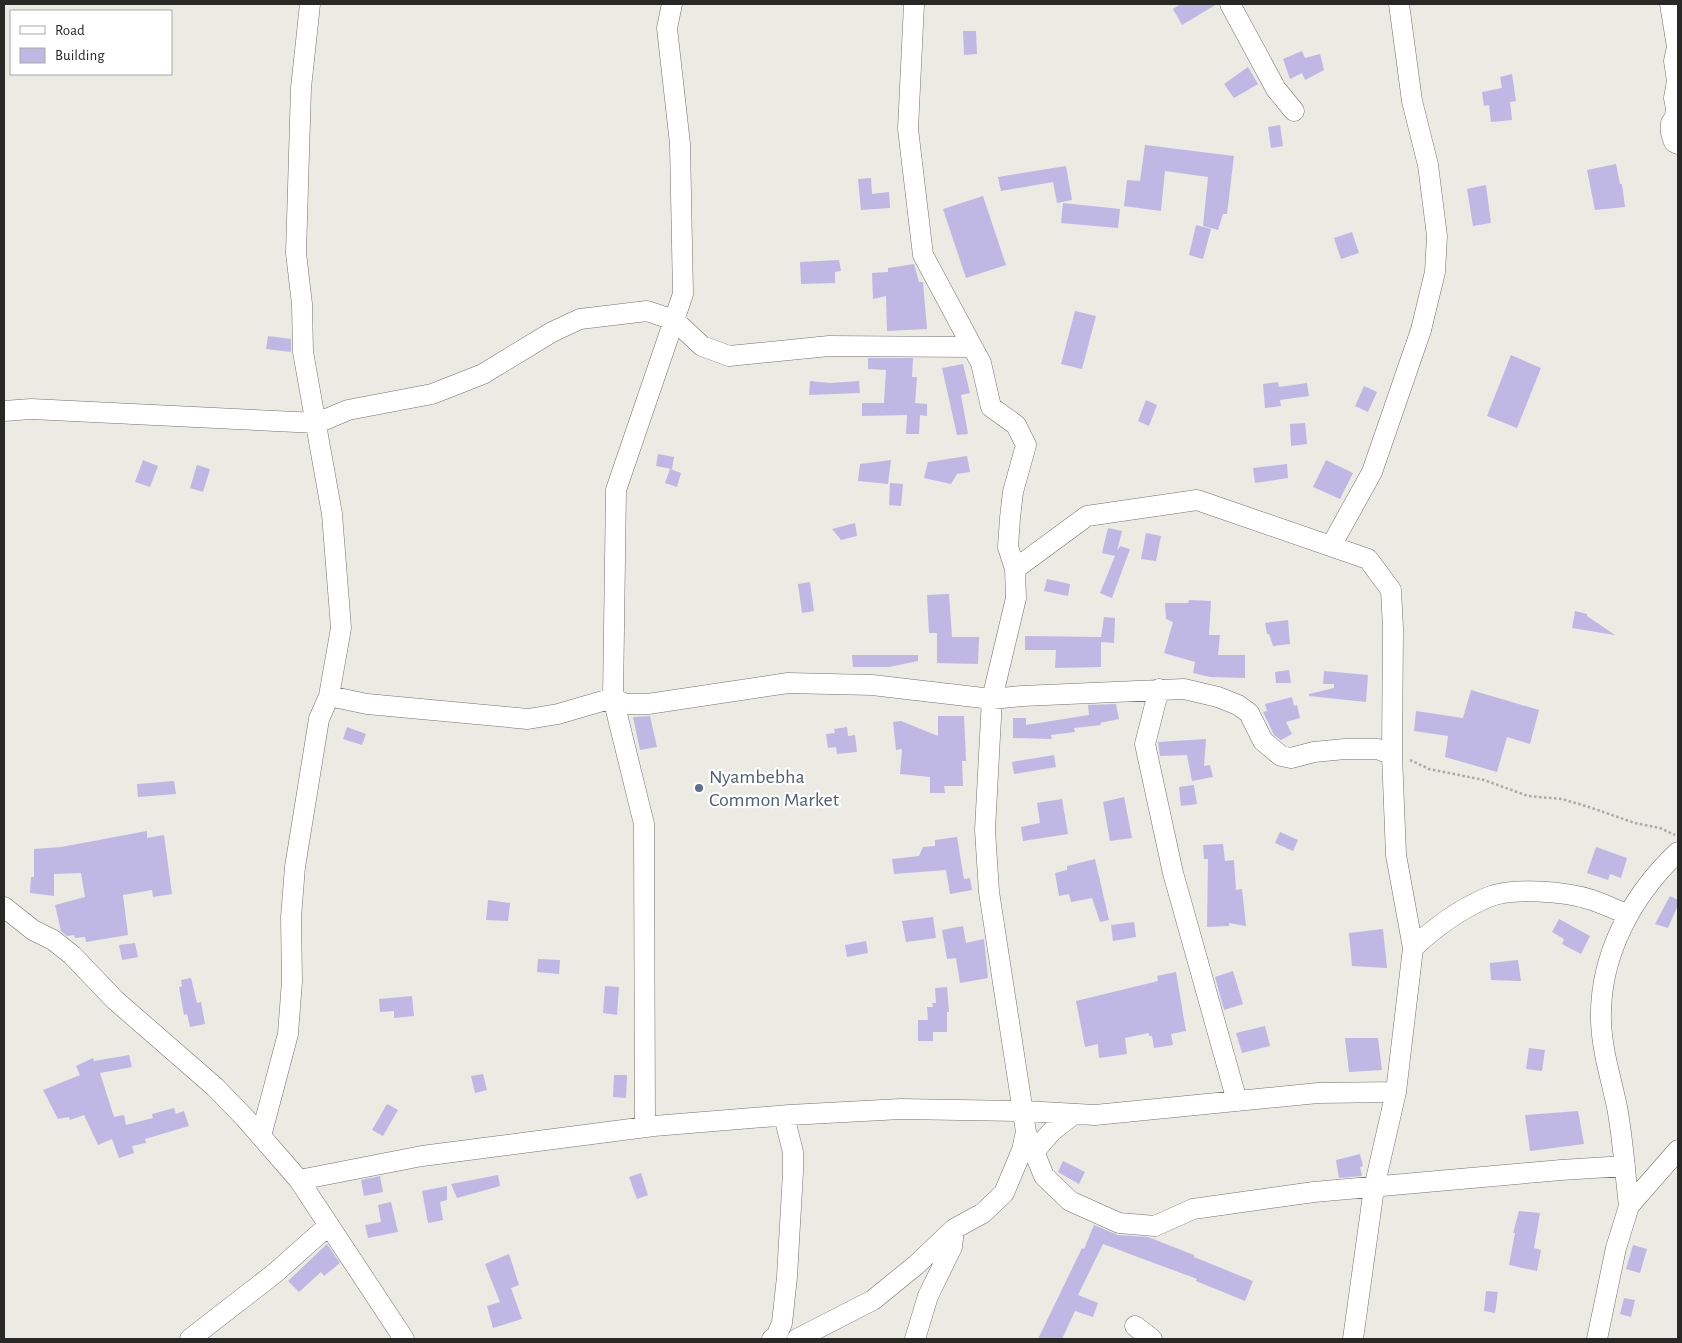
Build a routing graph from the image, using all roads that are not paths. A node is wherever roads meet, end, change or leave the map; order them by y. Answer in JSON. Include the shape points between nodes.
{"nodes":[{"id":1,"x":310,"y":4,"type":"edge"},
{"id":2,"x":672,"y":4,"type":"edge"},
{"id":3,"x":914,"y":4,"type":"edge"},
{"id":4,"x":1230,"y":4,"type":"edge"},
{"id":5,"x":1399,"y":4,"type":"edge"},
{"id":6,"x":1670,"y":4,"type":"edge"},
{"id":7,"x":1294,"y":111,"type":"dead end"},
{"id":8,"x":1678,"y":144,"type":"edge"},
{"id":9,"x":674,"y":320,"type":"junction"},
{"id":10,"x":972,"y":347,"type":"junction"},
{"id":11,"x":4,"y":412,"type":"edge"},
{"id":12,"x":316,"y":423,"type":"junction"},
{"id":13,"x":1331,"y":546,"type":"junction"},
{"id":14,"x":1016,"y":569,"type":"junction"},
{"id":15,"x":1159,"y":689,"type":"junction"},
{"id":16,"x":329,"y":696,"type":"junction"},
{"id":17,"x":613,"y":698,"type":"junction"},
{"id":18,"x":992,"y":699,"type":"junction"},
{"id":19,"x":1392,"y":755,"type":"junction"},
{"id":20,"x":1678,"y":852,"type":"edge"},
{"id":21,"x":4,"y":907,"type":"edge"},
{"id":22,"x":1627,"y":914,"type":"junction"},
{"id":23,"x":1413,"y":948,"type":"junction"},
{"id":24,"x":1396,"y":1092,"type":"junction"},
{"id":25,"x":1237,"y":1101,"type":"junction"},
{"id":26,"x":1024,"y":1111,"type":"junction"},
{"id":27,"x":1074,"y":1114,"type":"junction"},
{"id":28,"x":789,"y":1115,"type":"junction"},
{"id":29,"x":645,"y":1127,"type":"junction"},
{"id":30,"x":1026,"y":1132,"type":"junction"},
{"id":31,"x":261,"y":1136,"type":"junction"},
{"id":32,"x":1678,"y":1150,"type":"edge"},
{"id":33,"x":1034,"y":1152,"type":"junction"},
{"id":34,"x":1625,"y":1166,"type":"junction"},
{"id":35,"x":299,"y":1180,"type":"junction"},
{"id":36,"x":1374,"y":1188,"type":"junction"},
{"id":37,"x":1629,"y":1206,"type":"junction"},
{"id":38,"x":329,"y":1225,"type":"junction"},
{"id":39,"x":954,"y":1229,"type":"junction"},
{"id":40,"x":1135,"y":1326,"type":"dead end"},
{"id":41,"x":190,"y":1339,"type":"edge"},
{"id":42,"x":404,"y":1339,"type":"edge"},
{"id":43,"x":772,"y":1339,"type":"edge"},
{"id":44,"x":796,"y":1339,"type":"edge"},
{"id":45,"x":916,"y":1339,"type":"edge"},
{"id":46,"x":1152,"y":1339,"type":"edge"},
{"id":47,"x":1353,"y":1339,"type":"edge"},
{"id":48,"x":1597,"y":1339,"type":"edge"}],
"edges":[{"from":1,"to":12,"type":"street","via":[[301,88],[296,254],[303,352]]},
{"from":2,"to":9,"type":"street","via":[[667,28],[680,144],[683,294]]},
{"from":3,"to":10,"type":"street","via":[[908,129],[923,255]]},
{"from":4,"to":7,"type":"street","via":[[1276,89]]},
{"from":5,"to":13,"type":"street","via":[[1412,100],[1428,165],[1437,236],[1435,272],[1421,330],[1372,472]]},
{"from":6,"to":8,"type":"street","via":[[1677,47],[1674,61],[1676,108],[1671,133]]},
{"from":9,"to":10,"type":"street","via":[[702,346],[729,356],[829,346]]},
{"from":9,"to":12,"type":"street","via":[[647,310],[580,319],[552,332],[483,374],[432,394],[348,410]]},
{"from":9,"to":17,"type":"street","via":[[616,490]]},
{"from":10,"to":14,"type":"street","via":[[981,363],[991,407],[1016,425],[1026,445],[1013,492],[1010,518],[1008,547]]},
{"from":11,"to":12,"type":"street","via":[[32,409]]},
{"from":12,"to":16,"type":"street","via":[[332,514],[341,628]]},
{"from":13,"to":14,"type":"street","via":[[1197,500],[1087,516]]},
{"from":13,"to":19,"type":"street","via":[[1368,559],[1390,590],[1393,628]]},
{"from":14,"to":18,"type":"street","via":[[1016,598]]},
{"from":15,"to":18,"type":"street"},
{"from":15,"to":19,"type":"street","via":[[1184,689],[1218,696],[1238,705],[1248,713],[1262,741],[1281,756],[1291,758],[1314,752],[1370,749]]},
{"from":15,"to":25,"type":"street","via":[[1144,744],[1173,873]]},
{"from":16,"to":17,"type":"street","via":[[367,704],[528,719]]},
{"from":16,"to":31,"type":"street","via":[[319,719],[295,867],[288,1034]]},
{"from":17,"to":18,"type":"street","via":[[626,704],[648,704],[788,683],[880,686]]},
{"from":17,"to":29,"type":"street","via":[[644,824]]},
{"from":18,"to":26,"type":"street","via":[[985,830],[989,892]]},
{"from":19,"to":23,"type":"street","via":[[1396,855]]},
{"from":20,"to":22,"type":"street","via":[[1660,869]]},
{"from":21,"to":31,"type":"street","via":[[72,955],[115,1000],[215,1088]]},
{"from":22,"to":23,"type":"street","via":[[1564,894],[1503,894],[1486,898],[1456,915]]},
{"from":22,"to":34,"type":"street","via":[[1610,956],[1602,995],[1601,1021]]},
{"from":23,"to":24,"type":"street"},
{"from":24,"to":25,"type":"street","via":[[1318,1093]]},
{"from":24,"to":36,"type":"street"},
{"from":25,"to":27,"type":"street","via":[[1095,1115]]},
{"from":26,"to":27,"type":"street"},
{"from":26,"to":28,"type":"street","via":[[901,1109]]},
{"from":26,"to":30,"type":"street"},
{"from":27,"to":33,"type":"street","via":[[1052,1131]]},
{"from":28,"to":29,"type":"street"},
{"from":28,"to":43,"type":"street","via":[[786,1124],[793,1152],[793,1172],[787,1277],[782,1323]]},
{"from":29,"to":35,"type":"street","via":[[422,1156]]},
{"from":30,"to":33,"type":"street"},
{"from":30,"to":39,"type":"street","via":[[1004,1193],[983,1213]]},
{"from":31,"to":35,"type":"street"},
{"from":32,"to":37,"type":"street"},
{"from":33,"to":36,"type":"street","via":[[1044,1176],[1070,1201],[1119,1223],[1155,1226],[1194,1209],[1314,1192]]},
{"from":34,"to":36,"type":"street"},
{"from":34,"to":37,"type":"street"},
{"from":35,"to":38,"type":"street"},
{"from":36,"to":47,"type":"street"},
{"from":37,"to":48,"type":"street","via":[[1616,1248]]},
{"from":38,"to":41,"type":"street","via":[[275,1273]]},
{"from":38,"to":42,"type":"street"},
{"from":39,"to":44,"type":"street","via":[[874,1300]]},
{"from":39,"to":45,"type":"street","via":[[952,1247],[928,1296]]},
{"from":40,"to":46,"type":"street"}]}
